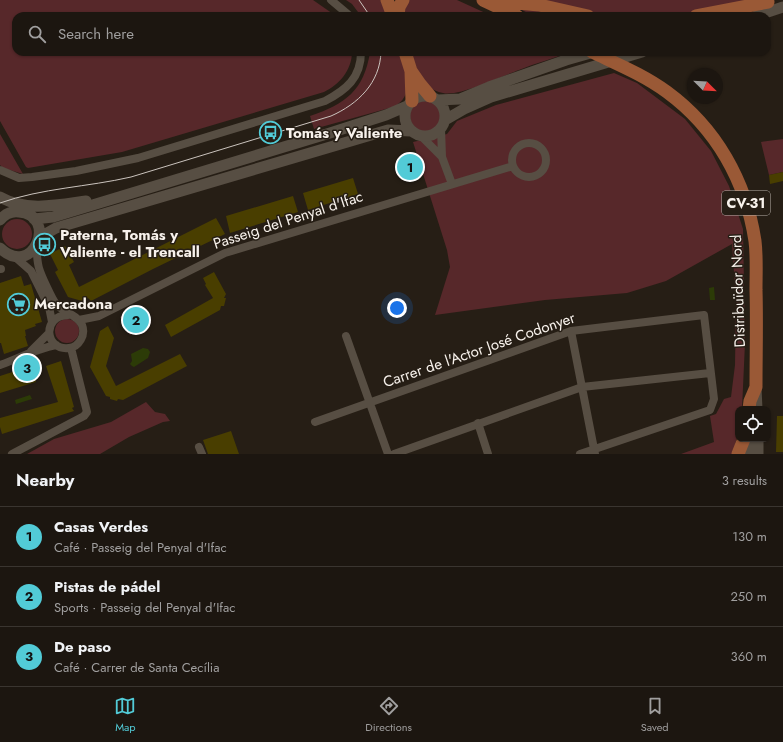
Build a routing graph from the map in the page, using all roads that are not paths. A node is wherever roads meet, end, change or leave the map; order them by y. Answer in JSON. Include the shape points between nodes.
{"nodes":[{"id":1,"x":331,"y":0,"type":"edge"},
{"id":2,"x":387,"y":0,"type":"edge"},
{"id":3,"x":403,"y":0,"type":"edge"},
{"id":4,"x":483,"y":0,"type":"edge"},
{"id":5,"x":495,"y":0,"type":"edge"},
{"id":6,"x":770,"y":1,"type":"edge"},
{"id":7,"x":783,"y":7,"type":"edge"},
{"id":8,"x":346,"y":12,"type":"edge"},
{"id":9,"x":392,"y":12,"type":"edge"},
{"id":10,"x":398,"y":12,"type":"edge"},
{"id":11,"x":508,"y":12,"type":"edge"},
{"id":12,"x":570,"y":12,"type":"edge"},
{"id":13,"x":716,"y":12,"type":"edge"},
{"id":14,"x":734,"y":12,"type":"edge"},
{"id":15,"x":768,"y":12,"type":"edge"},
{"id":16,"x":361,"y":56,"type":"edge"},
{"id":17,"x":406,"y":56,"type":"edge"},
{"id":18,"x":580,"y":56,"type":"edge"},
{"id":19,"x":601,"y":56,"type":"edge"},
{"id":20,"x":629,"y":56,"type":"edge"},
{"id":21,"x":411,"y":70,"type":"junction"},
{"id":22,"x":434,"y":98,"type":"junction"},
{"id":23,"x":409,"y":103,"type":"junction"},
{"id":24,"x":443,"y":124,"type":"junction"},
{"id":25,"x":411,"y":131,"type":"junction"},
{"id":26,"x":422,"y":136,"type":"junction"},
{"id":27,"x":442,"y":157,"type":"junction"},
{"id":28,"x":513,"y":166,"type":"junction"},
{"id":29,"x":0,"y":170,"type":"edge"},
{"id":30,"x":452,"y":184,"type":"junction"},
{"id":31,"x":140,"y":191,"type":"junction"},
{"id":32,"x":0,"y":197,"type":"edge"},
{"id":33,"x":34,"y":219,"type":"junction"},
{"id":34,"x":0,"y":220,"type":"edge"},
{"id":35,"x":38,"y":241,"type":"junction"},
{"id":36,"x":0,"y":249,"type":"edge"},
{"id":37,"x":14,"y":256,"type":"junction"},
{"id":38,"x":68,"y":314,"type":"junction"},
{"id":39,"x":79,"y":320,"type":"junction"},
{"id":40,"x":52,"y":322,"type":"junction"},
{"id":41,"x":571,"y":330,"type":"junction"},
{"id":42,"x":49,"y":333,"type":"junction"},
{"id":43,"x":346,"y":336,"type":"dead end"},
{"id":44,"x":56,"y":345,"type":"junction"},
{"id":45,"x":71,"y":348,"type":"junction"},
{"id":46,"x":29,"y":353,"type":"junction"},
{"id":47,"x":0,"y":364,"type":"edge"},
{"id":48,"x":710,"y":372,"type":"junction"},
{"id":49,"x":582,"y":387,"type":"junction"},
{"id":50,"x":756,"y":387,"type":"junction"},
{"id":51,"x":369,"y":403,"type":"junction"},
{"id":52,"x":749,"y":406,"type":"edge"},
{"id":53,"x":756,"y":406,"type":"edge"},
{"id":54,"x":315,"y":422,"type":"dead end"},
{"id":55,"x":478,"y":423,"type":"junction"},
{"id":56,"x":743,"y":442,"type":"edge"},
{"id":57,"x":750,"y":442,"type":"edge"},
{"id":58,"x":758,"y":442,"type":"edge"},
{"id":59,"x":594,"y":452,"type":"edge"},
{"id":60,"x":12,"y":454,"type":"edge"},
{"id":61,"x":388,"y":454,"type":"edge"},
{"id":62,"x":394,"y":454,"type":"edge"},
{"id":63,"x":488,"y":454,"type":"edge"},
{"id":64,"x":580,"y":454,"type":"edge"},
{"id":65,"x":738,"y":454,"type":"edge"},
{"id":66,"x":747,"y":454,"type":"edge"},
{"id":67,"x":758,"y":454,"type":"edge"}],
"edges":[{"from":1,"to":8,"type":"street"},
{"from":2,"to":9,"type":"main road"},
{"from":3,"to":10,"type":"main road"},
{"from":4,"to":11,"type":"main road"},
{"from":5,"to":12,"type":"main road"},
{"from":6,"to":13,"type":"main road"},
{"from":6,"to":14,"type":"main road"},
{"from":7,"to":15,"type":"main road"},
{"from":16,"to":29,"type":"street","via":[[353,80],[341,92],[325,101],[138,158],[32,177],[19,178]]},
{"from":17,"to":21,"type":"main road"},
{"from":18,"to":22,"type":"main road","via":[[460,99]]},
{"from":19,"to":50,"type":"main road","name":"Distribuïdor Nord","number":"CV-31","via":[[648,79],[694,115],[714,139],[737,177],[747,206],[755,243]]},
{"from":20,"to":24,"type":"main road","via":[[491,97],[464,109]]},
{"from":21,"to":22,"type":"main road"},
{"from":21,"to":23,"type":"main road"},
{"from":22,"to":23,"type":"main road","via":[[417,97]]},
{"from":22,"to":24,"type":"main road","via":[[444,109]]},
{"from":23,"to":25,"type":"main road","via":[[405,111],[405,122]]},
{"from":23,"to":31,"type":"main road","via":[[386,115]]},
{"from":24,"to":26,"type":"main road","via":[[436,134]]},
{"from":24,"to":27,"type":"street"},
{"from":25,"to":26,"type":"main road"},
{"from":25,"to":35,"type":"main road","via":[[388,130],[56,228]]},
{"from":26,"to":27,"type":"street"},
{"from":27,"to":30,"type":"street"},
{"from":28,"to":28,"type":"street","via":[[520,175],[538,175],[545,166],[545,154],[538,145],[526,143],[513,154]]},
{"from":28,"to":30,"type":"street","name":"Passeig del Penyal d'Ifac"},
{"from":30,"to":39,"type":"street","name":"Passeig del Penyal d'Ifac","via":[[225,253],[99,316]]},
{"from":31,"to":32,"type":"main road","via":[[42,207]]},
{"from":31,"to":33,"type":"main road","via":[[54,216]]},
{"from":33,"to":34,"type":"main road","via":[[22,212],[15,212]]},
{"from":33,"to":35,"type":"main road","via":[[38,224]]},
{"from":35,"to":37,"type":"main road","via":[[26,254]]},
{"from":35,"to":38,"type":"street","via":[[41,272],[56,304]]},
{"from":36,"to":37,"type":"main road"},
{"from":37,"to":40,"type":"street","via":[[31,271],[49,307]]},
{"from":38,"to":39,"type":"street"},
{"from":38,"to":40,"type":"street"},
{"from":39,"to":45,"type":"street","via":[[83,336],[76,346]]},
{"from":40,"to":42,"type":"street"},
{"from":41,"to":48,"type":"street","name":"Carrer de l'Actor José Codonyer","via":[[704,315]]},
{"from":41,"to":49,"type":"street"},
{"from":41,"to":51,"type":"street","name":"Carrer de l'Actor José Codonyer"},
{"from":42,"to":44,"type":"street"},
{"from":42,"to":46,"type":"street"},
{"from":43,"to":51,"type":"street"},
{"from":44,"to":45,"type":"street","via":[[64,349]]},
{"from":44,"to":46,"type":"street"},
{"from":45,"to":60,"type":"street","via":[[87,412],[84,416]]},
{"from":46,"to":47,"type":"street"},
{"from":48,"to":49,"type":"street"},
{"from":48,"to":59,"type":"street","via":[[714,399],[710,410]]},
{"from":49,"to":55,"type":"street"},
{"from":49,"to":59,"type":"street"},
{"from":50,"to":52,"type":"main road","name":"Distribuïdor Nord"},
{"from":50,"to":53,"type":"main road"},
{"from":51,"to":54,"type":"street","name":"Carrer de l'Actor José Codonyer"},
{"from":51,"to":61,"type":"street"},
{"from":55,"to":62,"type":"street"},
{"from":55,"to":63,"type":"street"},
{"from":56,"to":65,"type":"main road"},
{"from":57,"to":66,"type":"main road"},
{"from":58,"to":67,"type":"main road"},
{"from":59,"to":64,"type":"street"}]}
